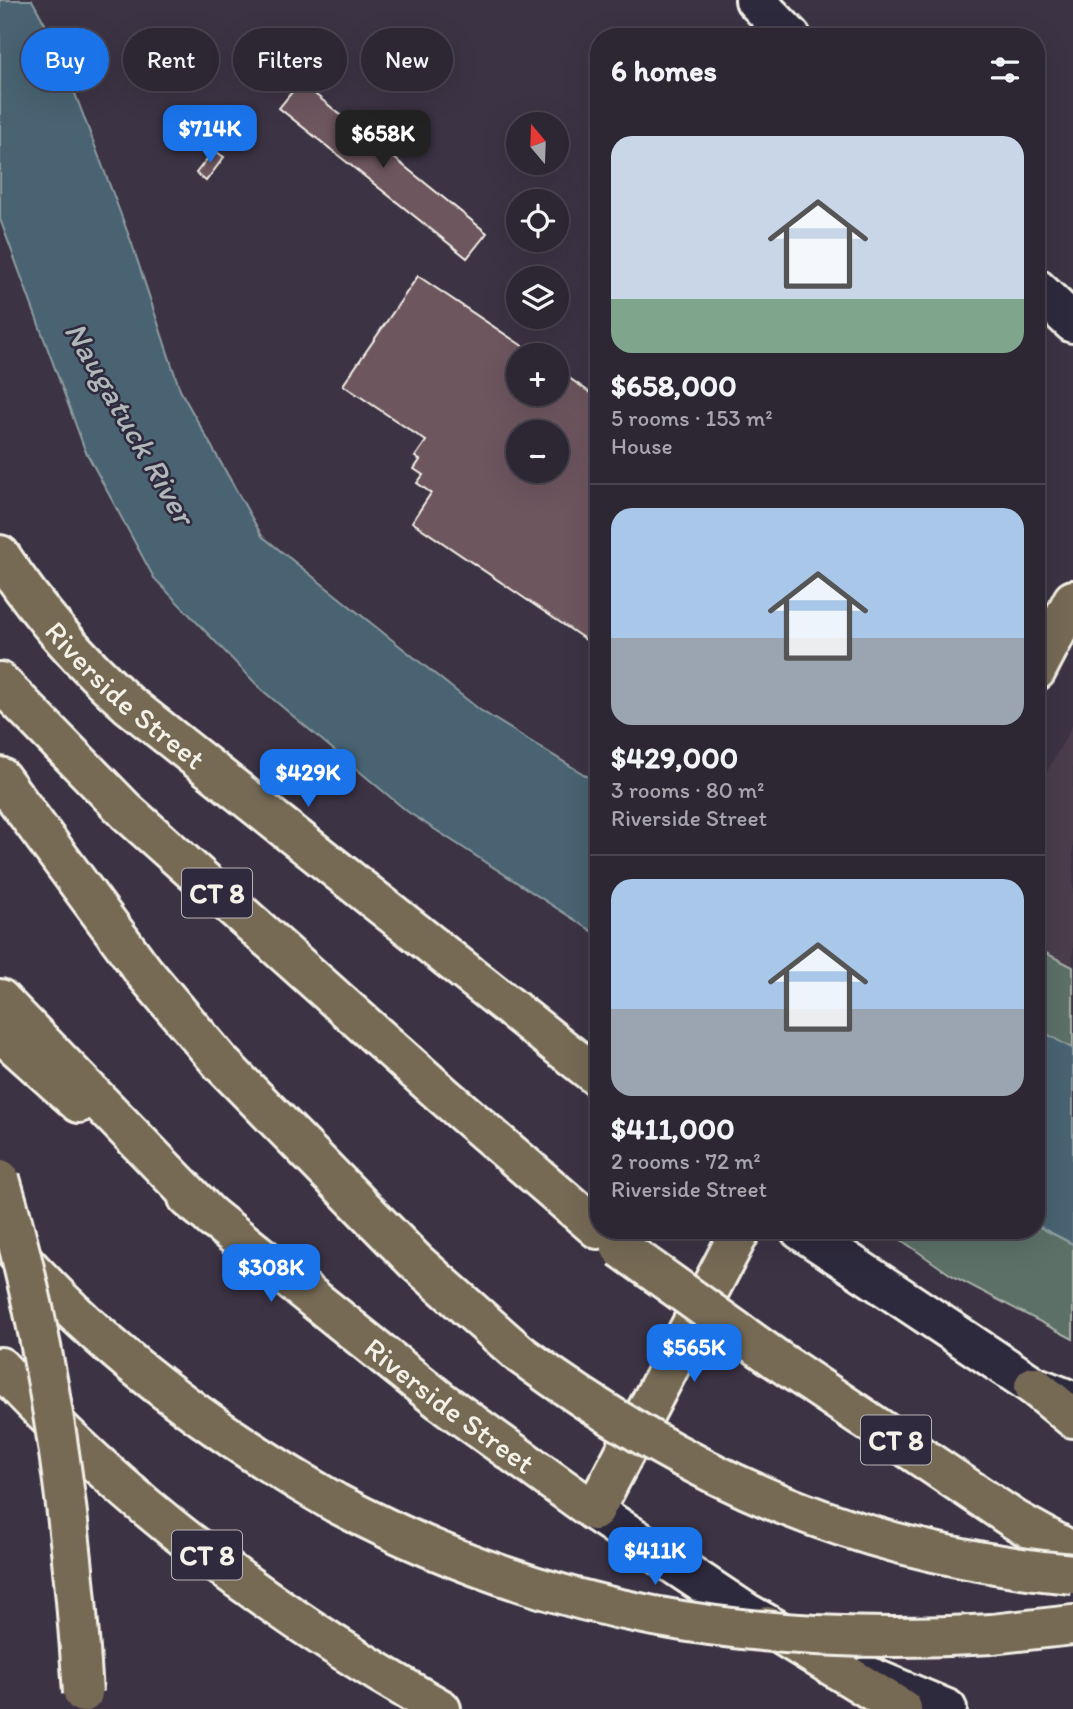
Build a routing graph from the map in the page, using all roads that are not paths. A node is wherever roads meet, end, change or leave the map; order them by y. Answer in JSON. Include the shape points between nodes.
{"nodes":[{"id":1,"x":755,"y":0,"type":"edge"},
{"id":2,"x":783,"y":28,"type":"edge"},
{"id":3,"x":1045,"y":297,"type":"edge"},
{"id":4,"x":1073,"y":323,"type":"edge"},
{"id":5,"x":0,"y":555,"type":"edge"},
{"id":6,"x":1073,"y":600,"type":"edge"},
{"id":7,"x":1045,"y":654,"type":"edge"},
{"id":8,"x":0,"y":681,"type":"edge"},
{"id":9,"x":0,"y":777,"type":"edge"},
{"id":10,"x":0,"y":999,"type":"edge"},
{"id":11,"x":0,"y":1032,"type":"edge"},
{"id":12,"x":590,"y":1071,"type":"edge"},
{"id":13,"x":0,"y":1179,"type":"edge"},
{"id":14,"x":213,"y":1219,"type":"junction"},
{"id":15,"x":590,"y":1222,"type":"edge"},
{"id":16,"x":0,"y":1235,"type":"edge"},
{"id":17,"x":610,"y":1239,"type":"edge"},
{"id":18,"x":736,"y":1239,"type":"edge"},
{"id":19,"x":814,"y":1239,"type":"edge"},
{"id":20,"x":0,"y":1367,"type":"edge"},
{"id":21,"x":1034,"y":1386,"type":"junction"},
{"id":22,"x":1073,"y":1402,"type":"edge"},
{"id":23,"x":1073,"y":1418,"type":"edge"},
{"id":24,"x":594,"y":1511,"type":"junction"},
{"id":25,"x":1073,"y":1552,"type":"edge"},
{"id":26,"x":1073,"y":1574,"type":"edge"},
{"id":27,"x":747,"y":1613,"type":"junction"},
{"id":28,"x":1073,"y":1625,"type":"edge"},
{"id":29,"x":83,"y":1701,"type":"edge"},
{"id":30,"x":441,"y":1709,"type":"edge"},
{"id":31,"x":902,"y":1709,"type":"edge"},
{"id":32,"x":947,"y":1709,"type":"edge"}],
"edges":[{"from":1,"to":2,"type":"street"},
{"from":3,"to":4,"type":"street"},
{"from":5,"to":12,"type":"main road","name":"Riverside Street","via":[[51,625],[128,704]]},
{"from":6,"to":7,"type":"main road"},
{"from":8,"to":15,"type":"main road","number":"CT 8","via":[[126,811]]},
{"from":9,"to":26,"type":"main road","bridge":true,"via":[[144,972],[221,1063],[406,1252],[520,1354],[669,1452],[769,1500],[906,1545],[1004,1566]]},
{"from":10,"to":14,"type":"main road"},
{"from":11,"to":14,"type":"main road","name":"Riverside Street"},
{"from":13,"to":29,"type":"main road","bridge":true,"via":[[28,1284],[58,1437],[78,1604]]},
{"from":14,"to":24,"type":"main road","name":"Riverside Street","via":[[441,1402]]},
{"from":16,"to":28,"type":"main road","bridge":true,"via":[[63,1302],[148,1378],[237,1444],[401,1537],[505,1578],[590,1603],[694,1625],[766,1633],[858,1638]]},
{"from":17,"to":25,"type":"main road","number":"CT 8","bridge":true,"via":[[776,1359],[1015,1520]]},
{"from":18,"to":24,"type":"main road"},
{"from":19,"to":21,"type":"street"},
{"from":20,"to":30,"type":"main road","number":"CT 8","via":[[93,1461],[172,1528],[346,1653]]},
{"from":21,"to":22,"type":"street"},
{"from":21,"to":23,"type":"main road"},
{"from":24,"to":27,"type":"street","name":"Riverside Street"},
{"from":27,"to":31,"type":"main road"},
{"from":27,"to":32,"type":"street","name":"Riverside Street","via":[[878,1681]]}]}
